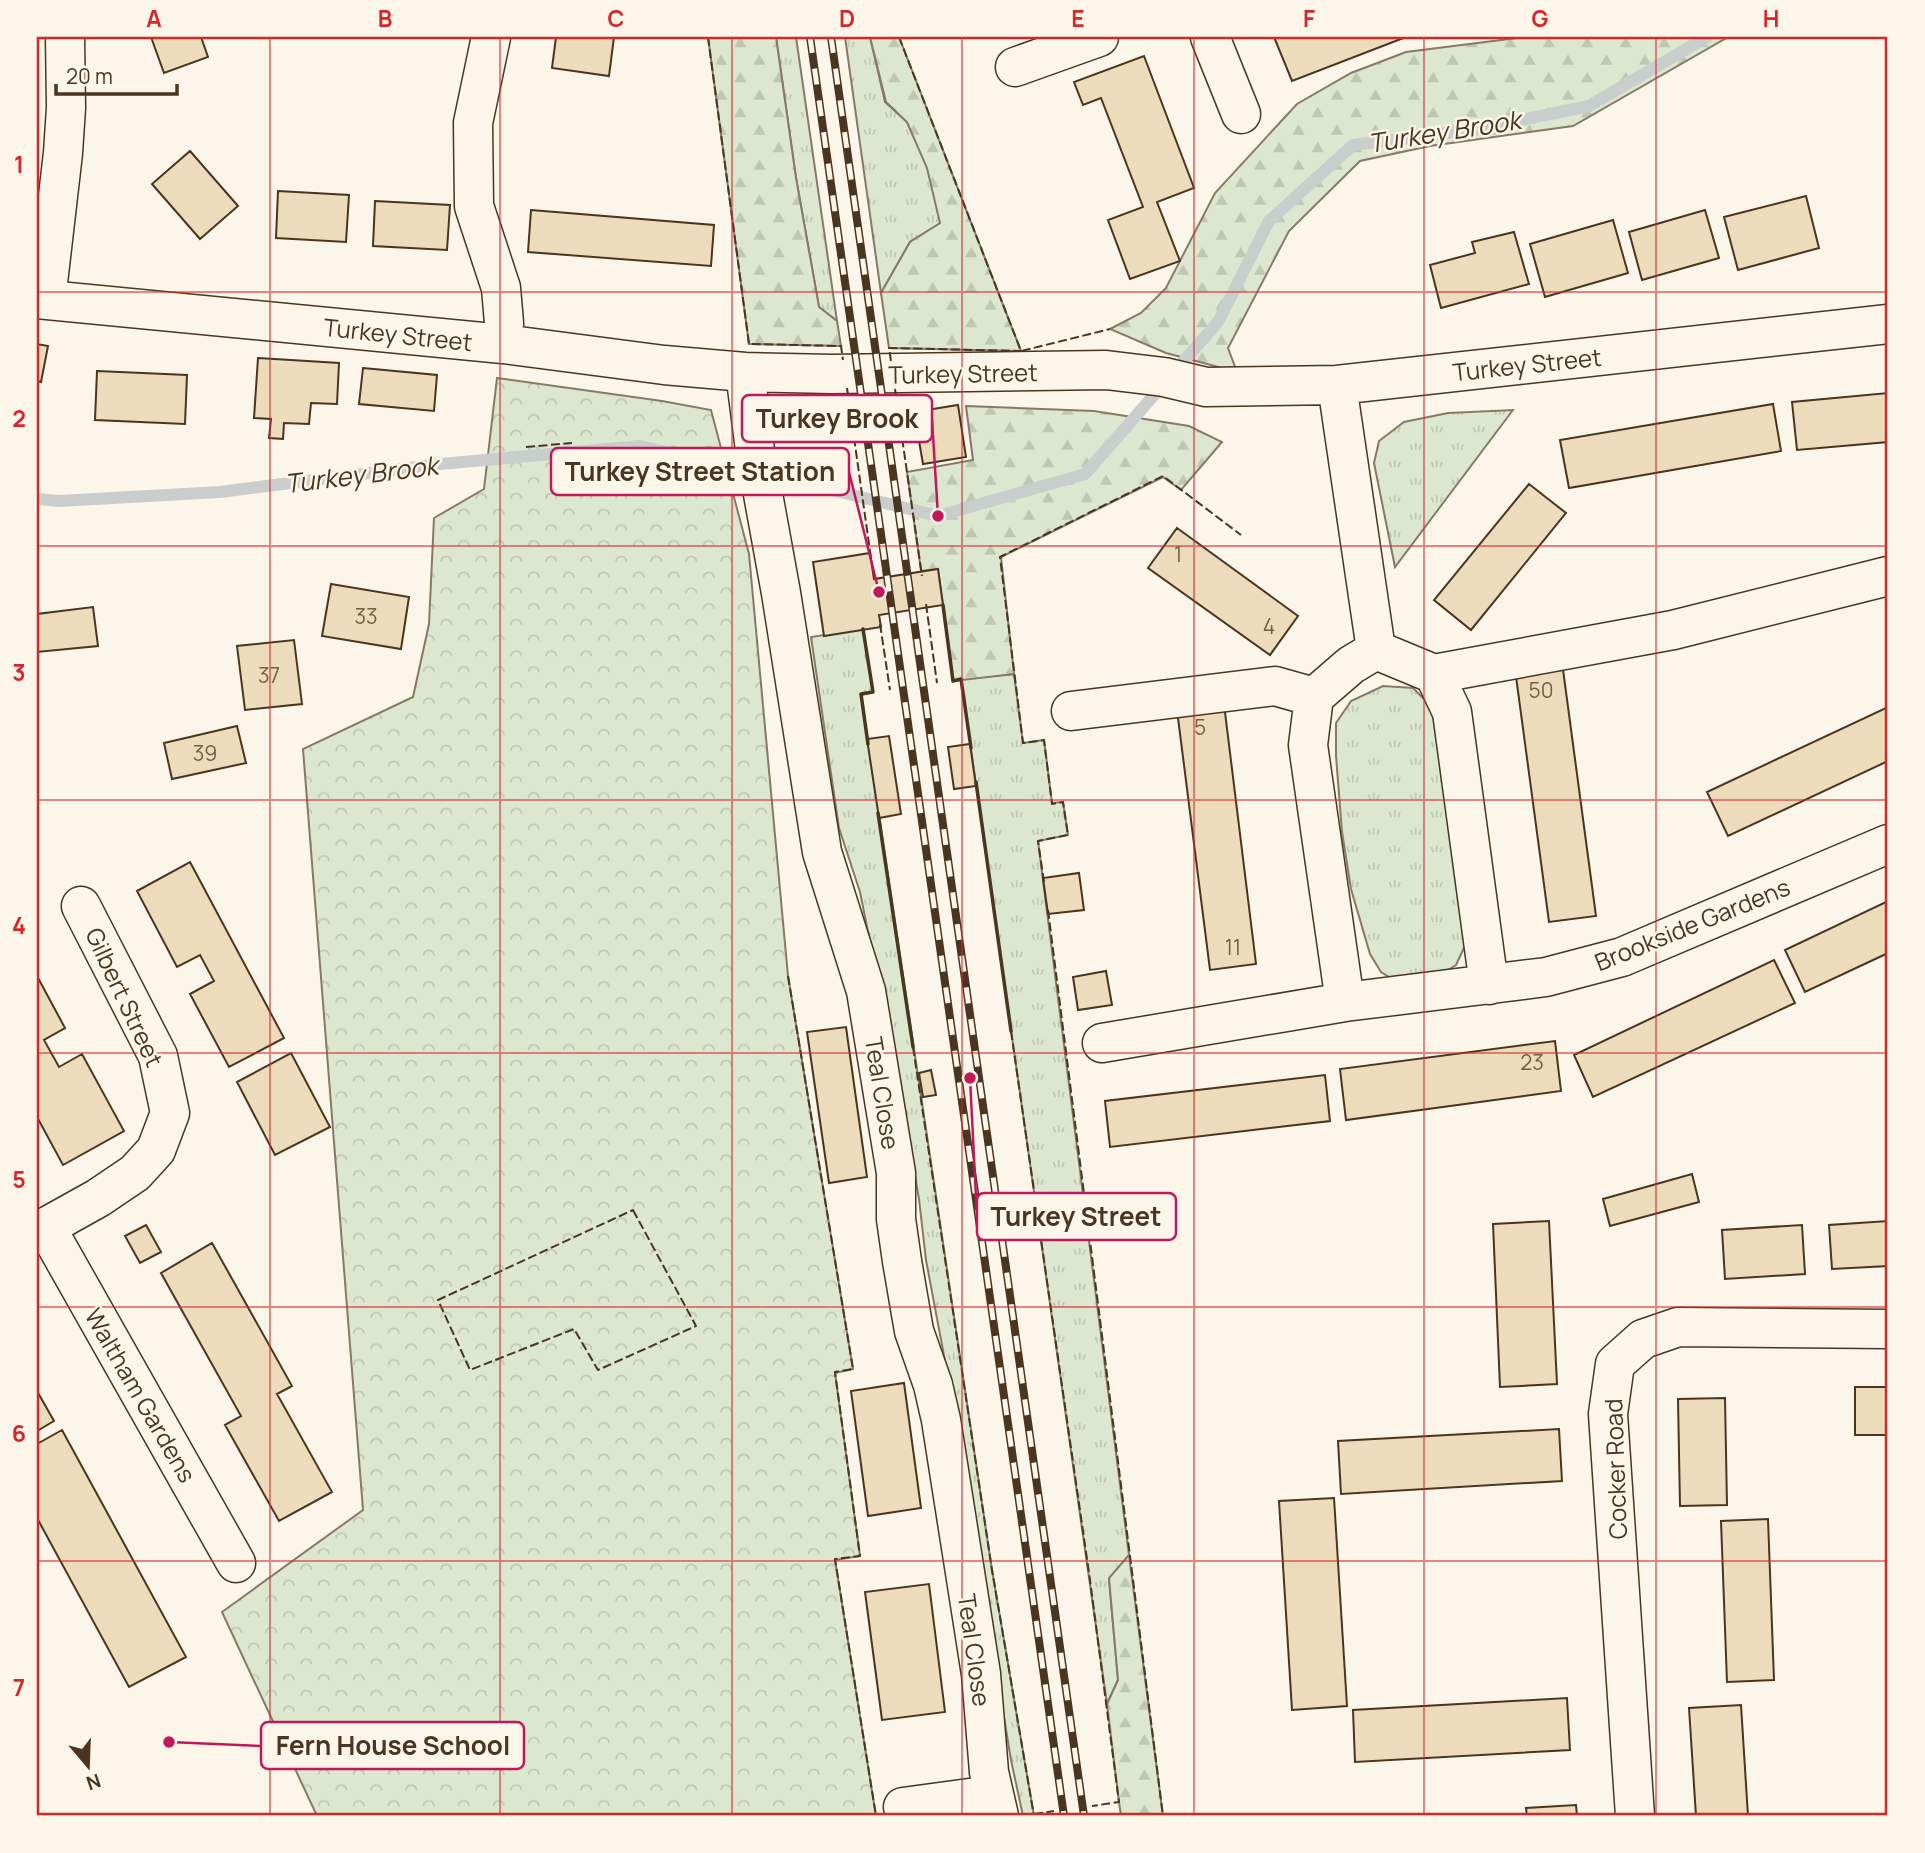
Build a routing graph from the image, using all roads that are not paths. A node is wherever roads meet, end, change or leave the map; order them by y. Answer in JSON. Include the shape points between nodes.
{"nodes":[{"id":1,"x":65,"y":37,"type":"edge"},
{"id":2,"x":491,"y":37,"type":"edge"},
{"id":3,"x":1099,"y":37,"type":"edge"},
{"id":4,"x":1210,"y":37,"type":"edge"},
{"id":5,"x":1015,"y":67,"type":"dead end"},
{"id":6,"x":1241,"y":114,"type":"dead end"},
{"id":7,"x":41,"y":300,"type":"edge"},
{"id":8,"x":1888,"y":324,"type":"edge"},
{"id":9,"x":503,"y":344,"type":"junction"},
{"id":10,"x":745,"y":372,"type":"junction"},
{"id":11,"x":1337,"y":385,"type":"junction"},
{"id":12,"x":1888,"y":576,"type":"edge"},
{"id":13,"x":1376,"y":650,"type":"junction"},
{"id":14,"x":1434,"y":674,"type":"junction"},
{"id":15,"x":1314,"y":698,"type":"junction"},
{"id":16,"x":1071,"y":711,"type":"dead end"},
{"id":17,"x":1888,"y":844,"type":"edge"},
{"id":18,"x":81,"y":906,"type":"dead end"},
{"id":19,"x":1489,"y":985,"type":"junction"},
{"id":20,"x":1345,"y":1002,"type":"junction"},
{"id":21,"x":1102,"y":1043,"type":"dead end"},
{"id":22,"x":41,"y":1229,"type":"edge"},
{"id":23,"x":1888,"y":1329,"type":"edge"},
{"id":24,"x":236,"y":1563,"type":"dead end"},
{"id":25,"x":995,"y":1806,"type":"edge"},
{"id":26,"x":903,"y":1808,"type":"dead end"},
{"id":27,"x":1635,"y":1816,"type":"edge"}],
"edges":[{"from":1,"to":7,"type":"street","via":[[64,142]]},
{"from":2,"to":9,"type":"street","via":[[473,123],[474,206],[500,288]]},
{"from":3,"to":5,"type":"street"},
{"from":4,"to":6,"type":"street"},
{"from":7,"to":9,"type":"street","name":"Turkey Street"},
{"from":8,"to":11,"type":"street","name":"Turkey Street"},
{"from":9,"to":10,"type":"street","name":"Turkey Street"},
{"from":10,"to":11,"type":"street","name":"Turkey Street","via":[[1106,370],[1206,387]]},
{"from":10,"to":25,"type":"street","name":"Teal Close","via":[[822,852],[866,991],[896,1173],[896,1219],[914,1331],[941,1420],[981,1674]]},
{"from":11,"to":13,"type":"street"},
{"from":12,"to":14,"type":"street","via":[[1673,630]]},
{"from":13,"to":14,"type":"street"},
{"from":13,"to":15,"type":"street"},
{"from":14,"to":19,"type":"street","via":[[1452,712]]},
{"from":15,"to":16,"type":"street","via":[[1275,685]]},
{"from":15,"to":20,"type":"street","via":[[1308,745]]},
{"from":17,"to":19,"type":"street","name":"Brookside Gardens","via":[[1622,957],[1546,977]]},
{"from":18,"to":22,"type":"street","name":"Gilbert Street","via":[[158,1056],[170,1113],[156,1150],[135,1173]]},
{"from":19,"to":20,"type":"street","name":"Brookside Gardens"},
{"from":20,"to":21,"type":"street","name":"Brookside Gardens"},
{"from":22,"to":24,"type":"street","name":"Waltham Gardens"},
{"from":23,"to":27,"type":"street","name":"Cocker Road","via":[[1678,1326],[1643,1339],[1615,1364],[1608,1414]]},
{"from":25,"to":26,"type":"street"}]}
